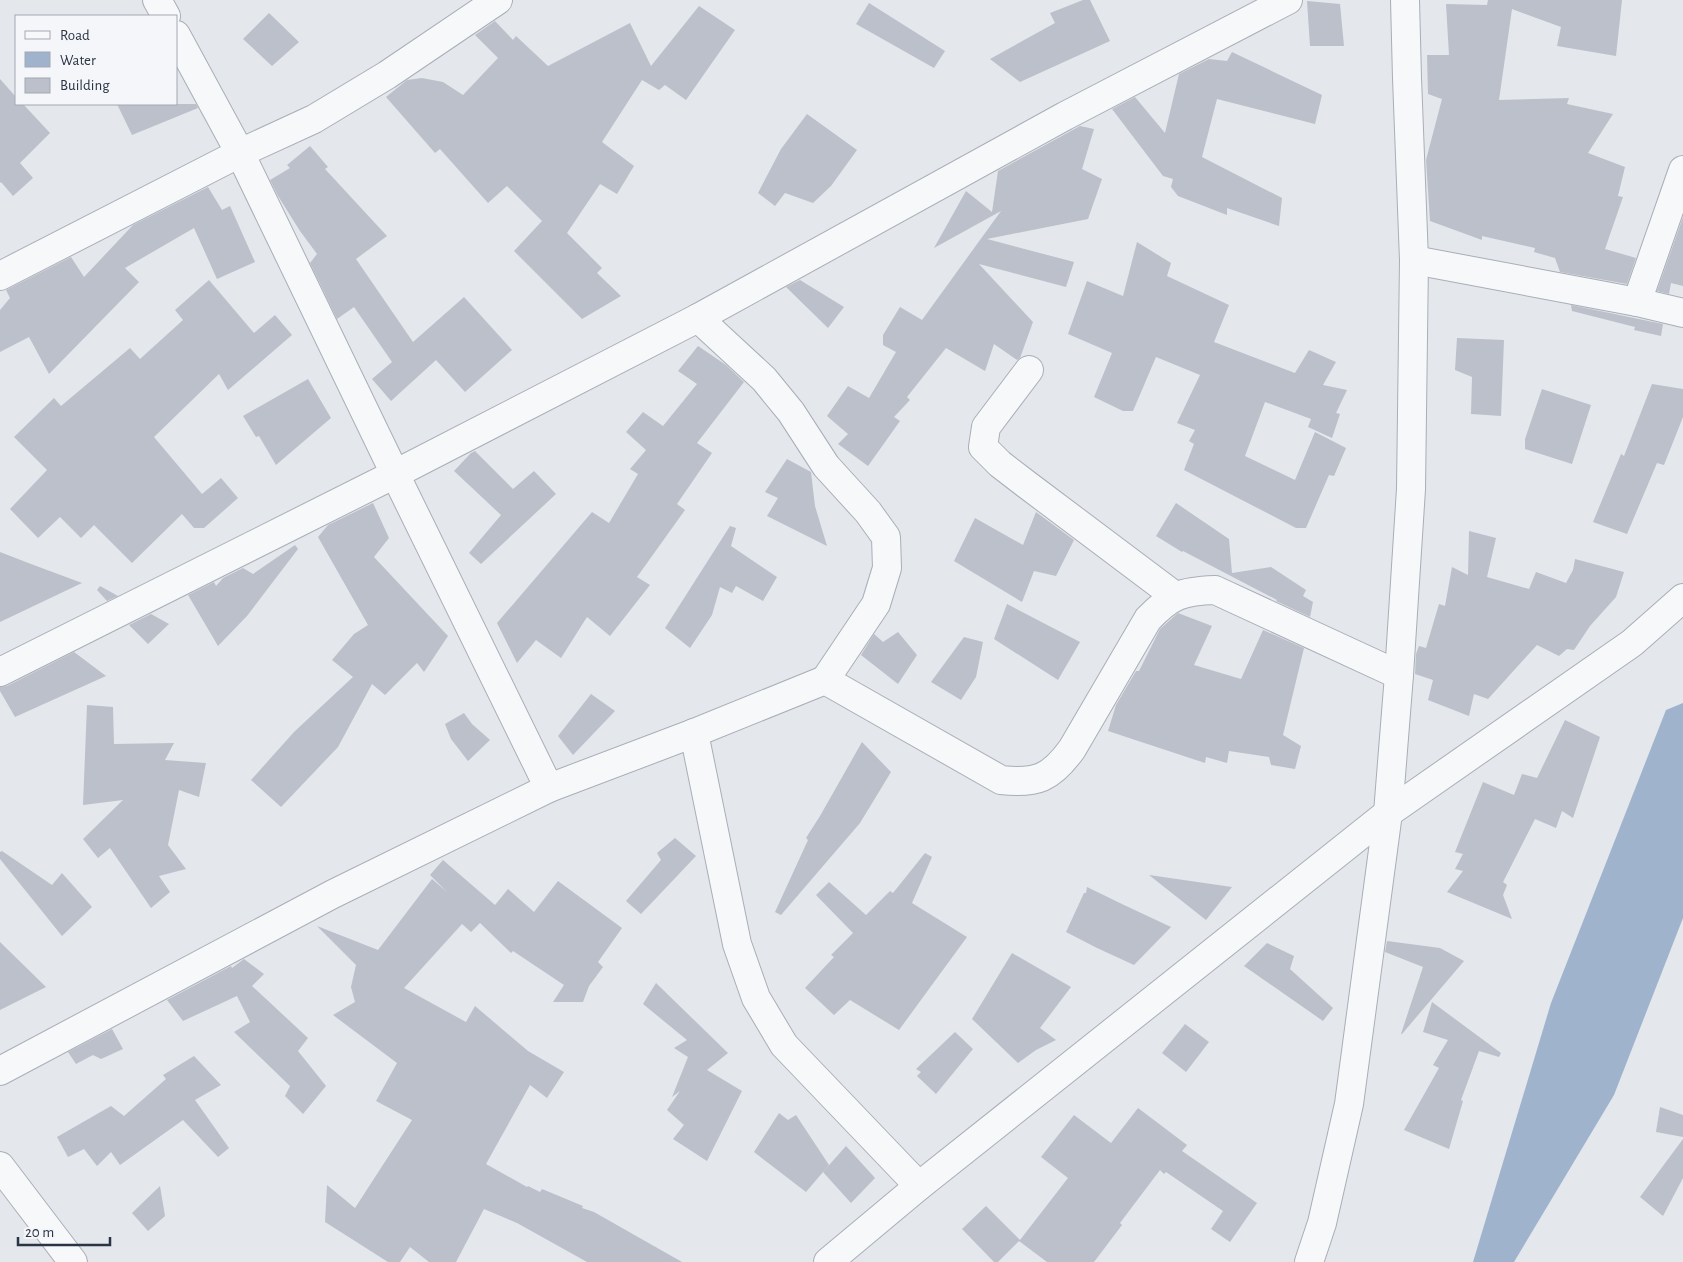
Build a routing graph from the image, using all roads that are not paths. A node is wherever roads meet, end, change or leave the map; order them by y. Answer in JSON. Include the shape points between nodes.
{"nodes":[{"id":1,"x":157,"y":0,"type":"edge"},
{"id":2,"x":498,"y":0,"type":"edge"},
{"id":3,"x":1288,"y":0,"type":"edge"},
{"id":4,"x":1406,"y":0,"type":"edge"},
{"id":5,"x":165,"y":15,"type":"edge"},
{"id":6,"x":178,"y":39,"type":"edge"},
{"id":7,"x":240,"y":153,"type":"junction"},
{"id":8,"x":1683,"y":170,"type":"edge"},
{"id":9,"x":1414,"y":260,"type":"junction"},
{"id":10,"x":0,"y":276,"type":"edge"},
{"id":11,"x":1637,"y":302,"type":"junction"},
{"id":12,"x":1683,"y":314,"type":"edge"},
{"id":13,"x":698,"y":318,"type":"junction"},
{"id":14,"x":1029,"y":370,"type":"dead end"},
{"id":15,"x":395,"y":474,"type":"junction"},
{"id":16,"x":1175,"y":596,"type":"junction"},
{"id":17,"x":1683,"y":598,"type":"edge"},
{"id":18,"x":0,"y":672,"type":"edge"},
{"id":19,"x":1399,"y":675,"type":"junction"},
{"id":20,"x":825,"y":680,"type":"junction"},
{"id":21,"x":694,"y":733,"type":"junction"},
{"id":22,"x":549,"y":788,"type":"junction"},
{"id":23,"x":1388,"y":813,"type":"junction"},
{"id":24,"x":0,"y":1071,"type":"edge"},
{"id":25,"x":0,"y":1166,"type":"edge"},
{"id":26,"x":919,"y":1186,"type":"junction"},
{"id":27,"x":73,"y":1262,"type":"edge"},
{"id":28,"x":828,"y":1262,"type":"edge"},
{"id":29,"x":1309,"y":1262,"type":"edge"}],
"edges":[{"from":1,"to":5,"type":"street"},
{"from":2,"to":7,"type":"street","via":[[387,75],[322,114]]},
{"from":3,"to":13,"type":"street","via":[[1065,116]]},
{"from":4,"to":9,"type":"street"},
{"from":6,"to":7,"type":"street"},
{"from":7,"to":10,"type":"street"},
{"from":7,"to":15,"type":"street"},
{"from":8,"to":11,"type":"street"},
{"from":9,"to":11,"type":"street"},
{"from":9,"to":19,"type":"street","via":[[1411,489]]},
{"from":11,"to":12,"type":"street"},
{"from":13,"to":15,"type":"street"},
{"from":13,"to":20,"type":"street","via":[[764,379],[791,412],[826,466],[886,537],[887,568],[876,604]]},
{"from":14,"to":16,"type":"street","via":[[986,427],[984,447],[1000,464]]},
{"from":15,"to":18,"type":"street"},
{"from":15,"to":22,"type":"street"},
{"from":16,"to":19,"type":"street","via":[[1215,590]]},
{"from":16,"to":20,"type":"street","via":[[1148,619],[1072,749],[1060,766],[1043,778],[1022,783],[1001,780]]},
{"from":17,"to":23,"type":"street","via":[[1632,643]]},
{"from":19,"to":23,"type":"street"},
{"from":20,"to":21,"type":"street"},
{"from":21,"to":22,"type":"street"},
{"from":21,"to":26,"type":"street","via":[[737,944],[756,998],[784,1045]]},
{"from":22,"to":24,"type":"street","via":[[333,894]]},
{"from":23,"to":26,"type":"street"},
{"from":23,"to":29,"type":"street","via":[[1349,1104],[1322,1222]]},
{"from":25,"to":27,"type":"street"},
{"from":26,"to":28,"type":"street"}]}
